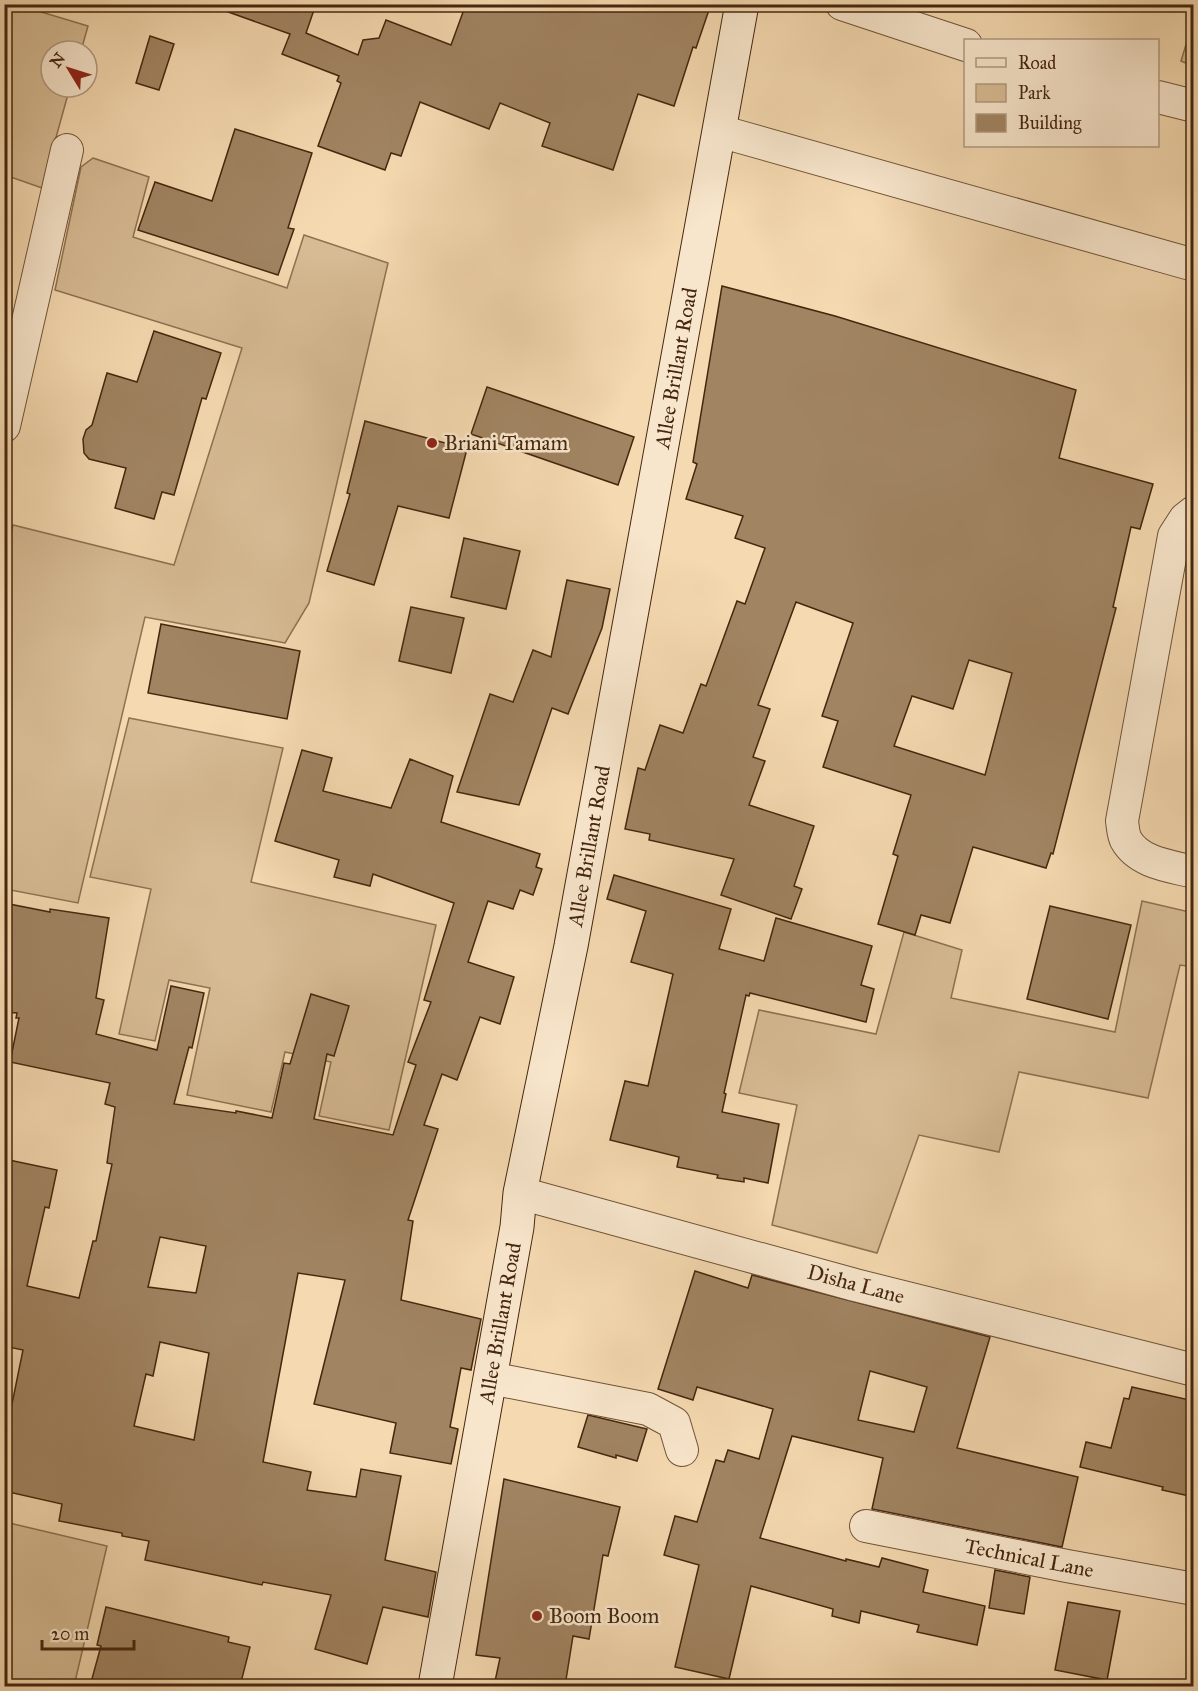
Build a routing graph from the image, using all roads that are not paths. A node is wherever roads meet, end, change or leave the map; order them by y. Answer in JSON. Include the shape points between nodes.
{"nodes":[{"id":1,"x":742,"y":4,"type":"edge"},
{"id":2,"x":842,"y":4,"type":"edge"},
{"id":3,"x":964,"y":44,"type":"edge"},
{"id":4,"x":1159,"y":97,"type":"edge"},
{"id":5,"x":1194,"y":106,"type":"edge"},
{"id":6,"x":719,"y":131,"type":"junction"},
{"id":7,"x":67,"y":150,"type":"dead end"},
{"id":8,"x":1194,"y":265,"type":"edge"},
{"id":9,"x":4,"y":426,"type":"edge"},
{"id":10,"x":1194,"y":512,"type":"edge"},
{"id":11,"x":1194,"y":872,"type":"edge"},
{"id":12,"x":520,"y":1193,"type":"junction"},
{"id":13,"x":1194,"y":1370,"type":"edge"},
{"id":14,"x":490,"y":1378,"type":"junction"},
{"id":15,"x":682,"y":1450,"type":"dead end"},
{"id":16,"x":866,"y":1526,"type":"dead end"},
{"id":17,"x":1194,"y":1589,"type":"edge"},
{"id":18,"x":435,"y":1686,"type":"edge"}],
"edges":[{"from":1,"to":6,"type":"main road","name":"Allee Brillant Road"},
{"from":2,"to":3,"type":"street"},
{"from":4,"to":5,"type":"street"},
{"from":6,"to":8,"type":"street"},
{"from":6,"to":12,"type":"main road","name":"Allee Brillant Road","via":[[571,946]]},
{"from":7,"to":9,"type":"street"},
{"from":10,"to":11,"type":"street","via":[[1174,536],[1122,821],[1125,838],[1135,851],[1153,861]]},
{"from":12,"to":13,"type":"street","name":"Disha Lane","via":[[855,1285]]},
{"from":12,"to":14,"type":"main road","name":"Allee Brillant Road"},
{"from":14,"to":15,"type":"street","via":[[648,1409],[674,1424]]},
{"from":14,"to":18,"type":"main road","name":"Allee Brillant Road"},
{"from":16,"to":17,"type":"street","name":"Technical Lane"}]}
